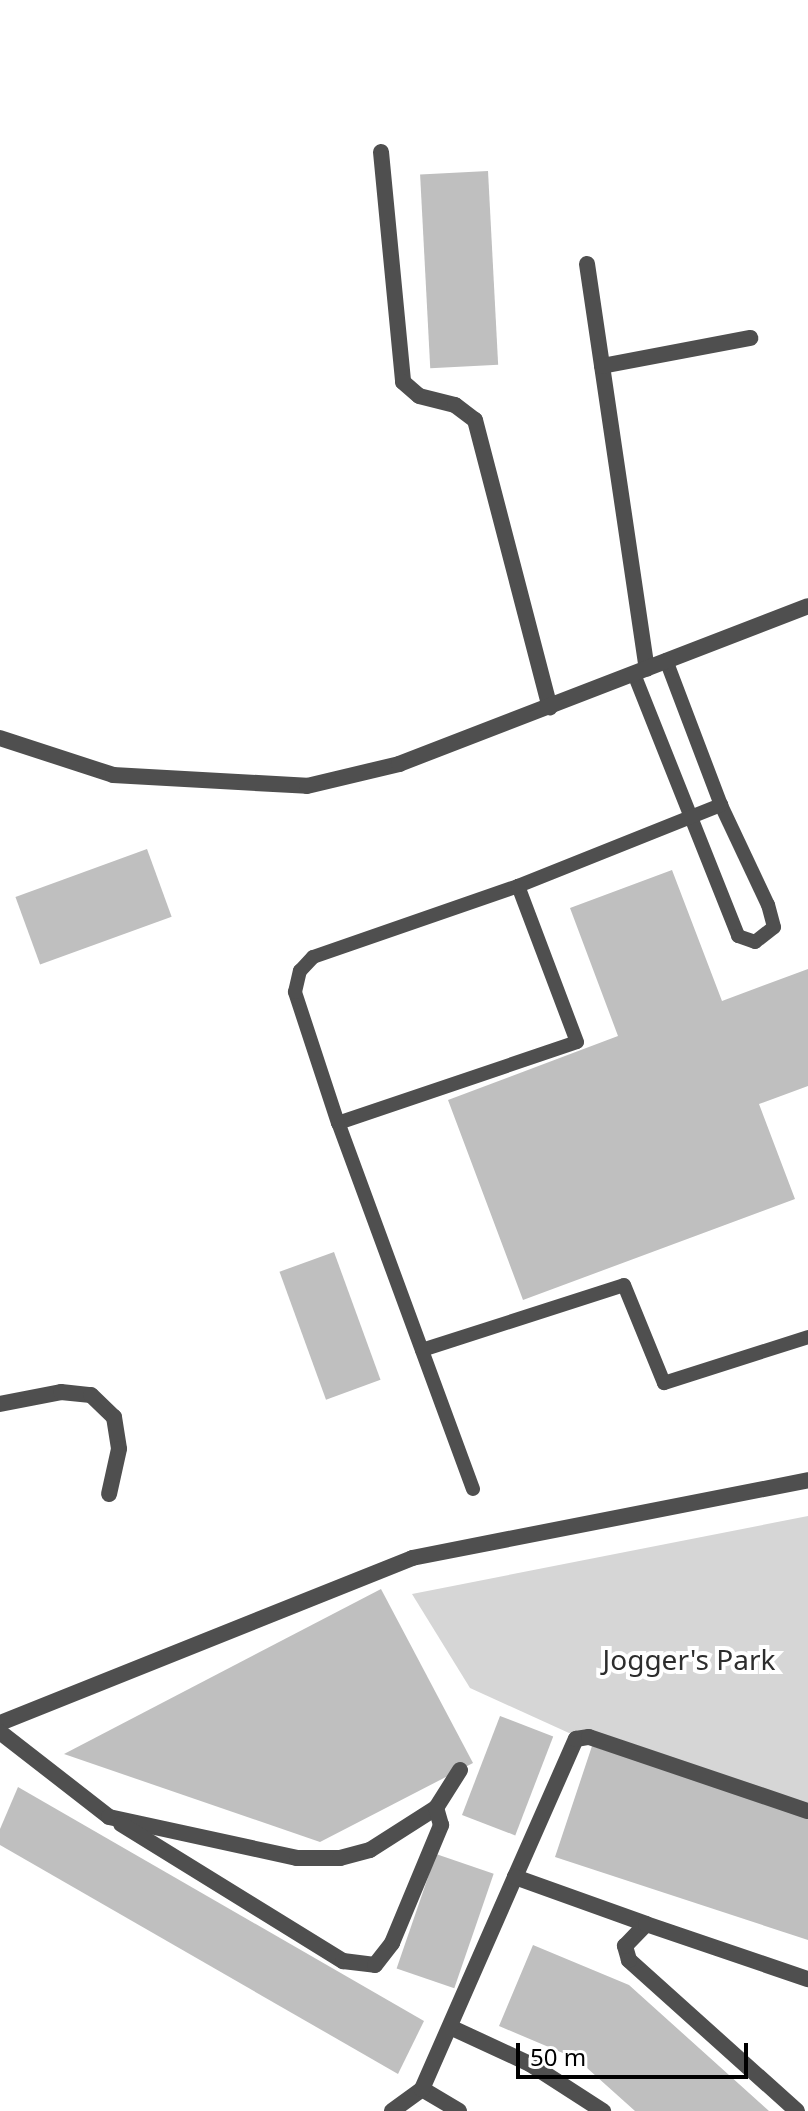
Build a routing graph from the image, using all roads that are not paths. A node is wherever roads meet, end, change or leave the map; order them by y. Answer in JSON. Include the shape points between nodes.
{"nodes":[{"id":1,"x":381,"y":152,"type":"dead end"},
{"id":2,"x":587,"y":264,"type":"dead end"},
{"id":3,"x":750,"y":338,"type":"dead end"},
{"id":4,"x":602,"y":366,"type":"junction"},
{"id":5,"x":808,"y":606,"type":"edge"},
{"id":6,"x":666,"y":660,"type":"junction"},
{"id":7,"x":640,"y":672,"type":"junction"},
{"id":8,"x":550,"y":707,"type":"junction"},
{"id":9,"x":0,"y":738,"type":"edge"},
{"id":10,"x":721,"y":805,"type":"junction"},
{"id":11,"x":691,"y":817,"type":"junction"},
{"id":12,"x":518,"y":886,"type":"junction"},
{"id":13,"x":338,"y":1123,"type":"junction"},
{"id":14,"x":808,"y":1337,"type":"edge"},
{"id":15,"x":422,"y":1350,"type":"junction"},
{"id":16,"x":0,"y":1404,"type":"edge"},
{"id":17,"x":808,"y":1480,"type":"edge"},
{"id":18,"x":473,"y":1489,"type":"dead end"},
{"id":19,"x":109,"y":1494,"type":"dead end"},
{"id":20,"x":0,"y":1723,"type":"edge"},
{"id":21,"x":0,"y":1732,"type":"edge"},
{"id":22,"x":460,"y":1770,"type":"dead end"},
{"id":23,"x":436,"y":1808,"type":"junction"},
{"id":24,"x":808,"y":1811,"type":"edge"},
{"id":25,"x":109,"y":1817,"type":"junction"},
{"id":26,"x":515,"y":1877,"type":"junction"},
{"id":27,"x":646,"y":1924,"type":"junction"},
{"id":28,"x":808,"y":1979,"type":"edge"},
{"id":29,"x":450,"y":2027,"type":"junction"},
{"id":30,"x":422,"y":2089,"type":"junction"},
{"id":31,"x":392,"y":2111,"type":"edge"},
{"id":32,"x":459,"y":2111,"type":"edge"},
{"id":33,"x":603,"y":2111,"type":"edge"},
{"id":34,"x":797,"y":2111,"type":"edge"}],
"edges":[{"from":1,"to":8,"type":"street","via":[[403,382],[419,396],[455,405],[475,420],[486,445]]},
{"from":2,"to":4,"type":"street"},
{"from":3,"to":4,"type":"street"},
{"from":4,"to":7,"type":"street"},
{"from":5,"to":6,"type":"street"},
{"from":6,"to":7,"type":"street"},
{"from":6,"to":10,"type":"lane"},
{"from":7,"to":8,"type":"street"},
{"from":7,"to":11,"type":"lane"},
{"from":8,"to":9,"type":"street","via":[[399,764],[307,786],[113,775]]},
{"from":10,"to":11,"type":"lane"},
{"from":10,"to":11,"type":"lane","via":[[774,927],[755,942],[738,936]]},
{"from":11,"to":12,"type":"lane"},
{"from":12,"to":13,"type":"lane","via":[[313,957],[300,971],[295,992]]},
{"from":12,"to":13,"type":"lane","via":[[577,1042]]},
{"from":13,"to":15,"type":"lane"},
{"from":14,"to":15,"type":"lane","via":[[664,1383],[624,1285]]},
{"from":15,"to":18,"type":"lane"},
{"from":16,"to":19,"type":"street","via":[[61,1392],[91,1395],[114,1417],[119,1449]]},
{"from":17,"to":20,"type":"street","via":[[412,1558]]},
{"from":21,"to":25,"type":"street"},
{"from":22,"to":23,"type":"street"},
{"from":23,"to":25,"type":"street","via":[[370,1850],[340,1858],[297,1858]]},
{"from":23,"to":25,"type":"street","via":[[441,1825],[392,1943],[375,1965],[343,1961]]},
{"from":24,"to":26,"type":"street","via":[[589,1737],[576,1739]]},
{"from":26,"to":27,"type":"street"},
{"from":26,"to":29,"type":"street"},
{"from":27,"to":28,"type":"street"},
{"from":27,"to":34,"type":"street","via":[[625,1946],[629,1960]]},
{"from":29,"to":30,"type":"street"},
{"from":29,"to":33,"type":"street","via":[[530,2064]]},
{"from":30,"to":31,"type":"street"},
{"from":30,"to":32,"type":"street"}]}
